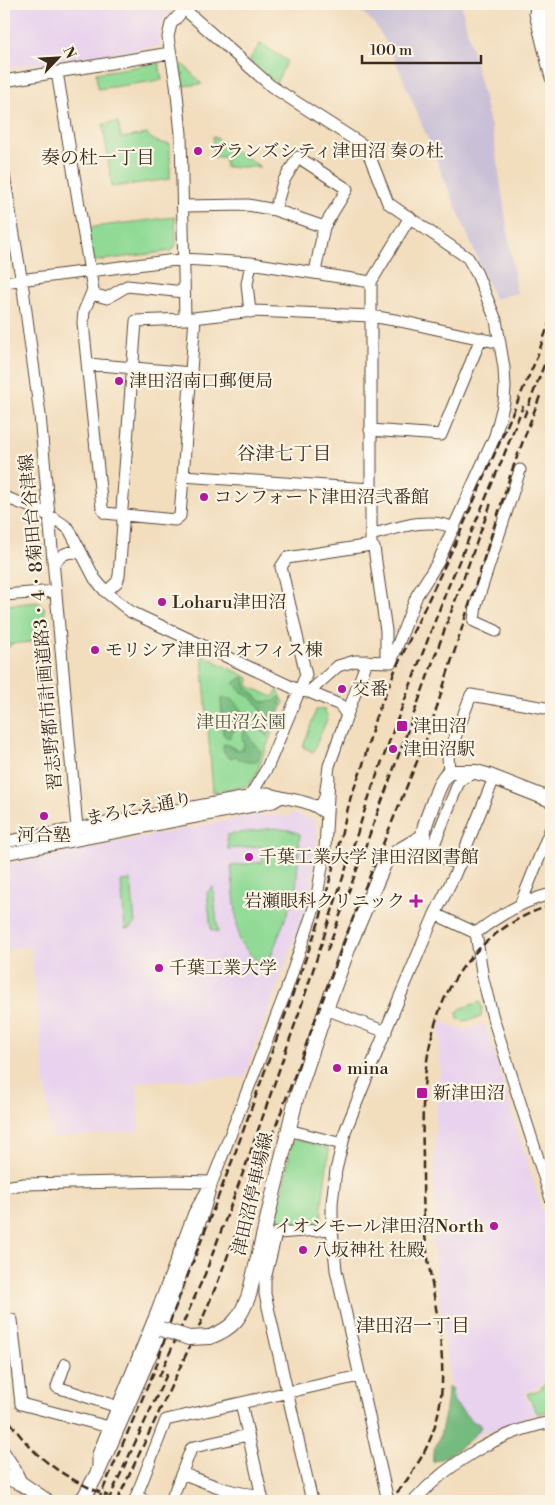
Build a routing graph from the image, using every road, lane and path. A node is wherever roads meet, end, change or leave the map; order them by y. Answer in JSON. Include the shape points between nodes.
{"nodes":[{"id":1,"x":536,"y":4,"type":"edge"},
{"id":2,"x":542,"y":4,"type":"edge"},
{"id":3,"x":549,"y":4,"type":"edge"},
{"id":4,"x":184,"y":6,"type":"edge"},
{"id":5,"x":551,"y":8,"type":"edge"},
{"id":6,"x":551,"y":40,"type":"edge"},
{"id":7,"x":170,"y":53,"type":"junction"},
{"id":8,"x":57,"y":72,"type":"junction"},
{"id":9,"x":551,"y":78,"type":"edge"},
{"id":10,"x":4,"y":81,"type":"edge"},
{"id":11,"x":4,"y":175,"type":"edge"},
{"id":12,"x":183,"y":206,"type":"junction"},
{"id":13,"x":276,"y":210,"type":"junction"},
{"id":14,"x":410,"y":217,"type":"junction"},
{"id":15,"x":324,"y":227,"type":"junction"},
{"id":16,"x":183,"y":258,"type":"junction"},
{"id":17,"x":251,"y":263,"type":"junction"},
{"id":18,"x":89,"y":270,"type":"junction"},
{"id":19,"x":315,"y":272,"type":"junction"},
{"id":20,"x":21,"y":279,"type":"junction"},
{"id":21,"x":4,"y":282,"type":"edge"},
{"id":22,"x":371,"y":282,"type":"junction"},
{"id":23,"x":184,"y":292,"type":"junction"},
{"id":24,"x":92,"y":294,"type":"junction"},
{"id":25,"x":250,"y":312,"type":"junction"},
{"id":26,"x":371,"y":316,"type":"junction"},
{"id":27,"x":190,"y":318,"type":"junction"},
{"id":28,"x":481,"y":338,"type":"junction"},
{"id":29,"x":500,"y":343,"type":"junction"},
{"id":30,"x":88,"y":364,"type":"junction"},
{"id":31,"x":133,"y":368,"type":"junction"},
{"id":32,"x":191,"y":373,"type":"junction"},
{"id":33,"x":370,"y":430,"type":"junction"},
{"id":34,"x":520,"y":470,"type":"dead end"},
{"id":35,"x":183,"y":476,"type":"junction"},
{"id":36,"x":370,"y":488,"type":"junction"},
{"id":37,"x":4,"y":497,"type":"edge"},
{"id":38,"x":122,"y":515,"type":"junction"},
{"id":39,"x":50,"y":517,"type":"junction"},
{"id":40,"x":454,"y":528,"type":"junction"},
{"id":41,"x":371,"y":540,"type":"junction"},
{"id":42,"x":82,"y":554,"type":"junction"},
{"id":43,"x":54,"y":564,"type":"junction"},
{"id":44,"x":56,"y":591,"type":"junction"},
{"id":45,"x":106,"y":592,"type":"junction"},
{"id":46,"x":4,"y":595,"type":"edge"},
{"id":47,"x":496,"y":631,"type":"dead end"},
{"id":48,"x":367,"y":661,"type":"junction"},
{"id":49,"x":386,"y":662,"type":"junction"},
{"id":50,"x":305,"y":691,"type":"junction"},
{"id":51,"x":551,"y":709,"type":"edge"},
{"id":52,"x":347,"y":715,"type":"junction"},
{"id":53,"x":267,"y":768,"type":"junction"},
{"id":54,"x":449,"y":772,"type":"junction"},
{"id":55,"x":476,"y":772,"type":"junction"},
{"id":56,"x":329,"y":778,"type":"junction"},
{"id":57,"x":494,"y":778,"type":"junction"},
{"id":58,"x":250,"y":796,"type":"junction"},
{"id":59,"x":280,"y":798,"type":"junction"},
{"id":60,"x":551,"y":800,"type":"edge"},
{"id":61,"x":316,"y":806,"type":"junction"},
{"id":62,"x":328,"y":815,"type":"junction"},
{"id":63,"x":551,"y":828,"type":"edge"},
{"id":64,"x":78,"y":833,"type":"junction"},
{"id":65,"x":422,"y":837,"type":"junction"},
{"id":66,"x":4,"y":842,"type":"edge"},
{"id":67,"x":4,"y":854,"type":"edge"},
{"id":68,"x":438,"y":855,"type":"junction"},
{"id":69,"x":459,"y":863,"type":"junction"},
{"id":70,"x":551,"y":894,"type":"edge"},
{"id":71,"x":521,"y":903,"type":"junction"},
{"id":72,"x":435,"y":914,"type":"junction"},
{"id":73,"x":476,"y":933,"type":"junction"},
{"id":74,"x":326,"y":1009,"type":"junction"},
{"id":75,"x":386,"y":1032,"type":"junction"},
{"id":76,"x":288,"y":1130,"type":"junction"},
{"id":77,"x":342,"y":1144,"type":"junction"},
{"id":78,"x":212,"y":1182,"type":"junction"},
{"id":79,"x":4,"y":1187,"type":"edge"},
{"id":80,"x":551,"y":1199,"type":"edge"},
{"id":81,"x":332,"y":1229,"type":"junction"},
{"id":82,"x":12,"y":1320,"type":"dead end"},
{"id":83,"x":161,"y":1329,"type":"junction"},
{"id":84,"x":64,"y":1364,"type":"dead end"},
{"id":85,"x":359,"y":1376,"type":"junction"},
{"id":86,"x":287,"y":1393,"type":"junction"},
{"id":87,"x":241,"y":1403,"type":"junction"},
{"id":88,"x":118,"y":1406,"type":"junction"},
{"id":89,"x":551,"y":1422,"type":"edge"},
{"id":90,"x":109,"y":1427,"type":"junction"},
{"id":91,"x":248,"y":1435,"type":"junction"},
{"id":92,"x":4,"y":1452,"type":"edge"},
{"id":93,"x":98,"y":1472,"type":"junction"},
{"id":94,"x":182,"y":1473,"type":"junction"},
{"id":95,"x":4,"y":1476,"type":"edge"},
{"id":96,"x":22,"y":1484,"type":"junction"},
{"id":97,"x":262,"y":1498,"type":"edge"},
{"id":98,"x":47,"y":1501,"type":"edge"},
{"id":99,"x":80,"y":1501,"type":"edge"},
{"id":100,"x":148,"y":1501,"type":"edge"},
{"id":101,"x":171,"y":1501,"type":"edge"},
{"id":102,"x":312,"y":1501,"type":"edge"},
{"id":103,"x":388,"y":1501,"type":"edge"},
{"id":104,"x":414,"y":1501,"type":"edge"}],
"edges":[{"from":1,"to":9,"type":"street","via":[[535,14]]},
{"from":2,"to":6,"type":"main road"},
{"from":3,"to":5,"type":"street"},
{"from":4,"to":7,"type":"street","via":[[168,29]]},
{"from":4,"to":14,"type":"street","via":[[272,86],[366,147],[388,203]]},
{"from":7,"to":8,"type":"street"},
{"from":7,"to":12,"type":"street","via":[[179,112]]},
{"from":8,"to":10,"type":"street"},
{"from":8,"to":18,"type":"street"},
{"from":11,"to":20,"type":"street","name":"習志野都市計画道路3・4・8菊田台谷津線"},
{"from":12,"to":13,"type":"street","via":[[248,205]]},
{"from":12,"to":16,"type":"street"},
{"from":13,"to":15,"type":"street"},
{"from":13,"to":15,"type":"street","via":[[283,182],[298,158],[347,189]]},
{"from":14,"to":22,"type":"street"},
{"from":14,"to":29,"type":"street","via":[[468,258],[487,296]]},
{"from":15,"to":19,"type":"street"},
{"from":16,"to":17,"type":"street"},
{"from":16,"to":18,"type":"street"},
{"from":16,"to":23,"type":"street"},
{"from":17,"to":19,"type":"street"},
{"from":17,"to":25,"type":"street","via":[[247,284]]},
{"from":18,"to":20,"type":"street"},
{"from":18,"to":24,"type":"street"},
{"from":19,"to":22,"type":"street"},
{"from":20,"to":21,"type":"street"},
{"from":20,"to":39,"type":"street","name":"習志野都市計画道路3・4・8菊田台谷津線"},
{"from":22,"to":26,"type":"street"},
{"from":23,"to":24,"type":"street","via":[[128,286],[107,298]]},
{"from":23,"to":27,"type":"street"},
{"from":24,"to":30,"type":"street","via":[[84,311]]},
{"from":25,"to":26,"type":"street"},
{"from":25,"to":27,"type":"street"},
{"from":26,"to":28,"type":"street"},
{"from":26,"to":33,"type":"street"},
{"from":27,"to":31,"type":"street","via":[[136,321]]},
{"from":27,"to":32,"type":"street"},
{"from":28,"to":29,"type":"street"},
{"from":28,"to":33,"type":"street","via":[[440,434]]},
{"from":29,"to":40,"type":"street","via":[[506,387],[504,402],[495,436]]},
{"from":30,"to":31,"type":"street"},
{"from":30,"to":38,"type":"street","via":[[102,508],[105,513]]},
{"from":31,"to":32,"type":"street"},
{"from":31,"to":38,"type":"street"},
{"from":32,"to":35,"type":"street"},
{"from":33,"to":36,"type":"street"},
{"from":34,"to":47,"type":"street","via":[[476,605],[474,621]]},
{"from":35,"to":36,"type":"street"},
{"from":35,"to":38,"type":"street","via":[[180,516],[174,520]]},
{"from":36,"to":41,"type":"street"},
{"from":37,"to":39,"type":"street"},
{"from":38,"to":45,"type":"street","via":[[120,576]]},
{"from":39,"to":42,"type":"street","via":[[69,529]]},
{"from":39,"to":43,"type":"street","name":"習志野都市計画道路3・4・8菊田台谷津線"},
{"from":40,"to":41,"type":"street","via":[[432,523],[404,527]]},
{"from":40,"to":49,"type":"street","via":[[417,596],[391,662]]},
{"from":41,"to":49,"type":"street","via":[[386,631]]},
{"from":41,"to":50,"type":"street","via":[[287,558],[281,567],[306,675]]},
{"from":42,"to":43,"type":"street","via":[[65,553]]},
{"from":42,"to":45,"type":"street"},
{"from":43,"to":44,"type":"street","name":"習志野都市計画道路3・4・8菊田台谷津線"},
{"from":44,"to":46,"type":"street"},
{"from":44,"to":64,"type":"street","name":"習志野都市計画道路3・4・8菊田台谷津線"},
{"from":45,"to":50,"type":"street","via":[[145,620]]},
{"from":48,"to":49,"type":"street"},
{"from":48,"to":50,"type":"street","via":[[338,666]]},
{"from":48,"to":52,"type":"street"},
{"from":50,"to":52,"type":"street","via":[[340,705]]},
{"from":50,"to":53,"type":"street"},
{"from":51,"to":54,"type":"street","via":[[471,695],[448,756]]},
{"from":52,"to":56,"type":"street","via":[[329,766]]},
{"from":53,"to":58,"type":"street"},
{"from":53,"to":59,"type":"street","via":[[268,784]]},
{"from":54,"to":55,"type":"main road"},
{"from":54,"to":65,"type":"main road","via":[[425,822]]},
{"from":55,"to":57,"type":"main road"},
{"from":55,"to":68,"type":"street","via":[[458,784],[435,842]]},
{"from":56,"to":61,"type":"street","via":[[326,797],[322,804]]},
{"from":56,"to":62,"type":"street"},
{"from":57,"to":60,"type":"main road"},
{"from":57,"to":69,"type":"street"},
{"from":58,"to":59,"type":"street","name":"まろにえ通り","via":[[268,793]]},
{"from":58,"to":64,"type":"street","name":"まろにえ通り"},
{"from":59,"to":61,"type":"street","name":"まろにえ通り"},
{"from":59,"to":64,"type":"street","name":"まろにえ通り","via":[[258,805]]},
{"from":61,"to":62,"type":"street"},
{"from":62,"to":78,"type":"street","via":[[316,902],[286,991]]},
{"from":63,"to":71,"type":"street"},
{"from":64,"to":66,"type":"street","name":"まろにえ通り"},
{"from":64,"to":67,"type":"street","name":"まろにえ通り"},
{"from":65,"to":68,"type":"main road"},
{"from":65,"to":74,"type":"main road","name":"津田沼停車場線","via":[[398,851],[382,867]]},
{"from":68,"to":69,"type":"main road"},
{"from":69,"to":72,"type":"street"},
{"from":70,"to":71,"type":"street"},
{"from":71,"to":73,"type":"street"},
{"from":72,"to":73,"type":"street"},
{"from":72,"to":75,"type":"street"},
{"from":73,"to":80,"type":"street","via":[[482,979]]},
{"from":74,"to":75,"type":"street"},
{"from":74,"to":76,"type":"main road","name":"津田沼停車場線"},
{"from":75,"to":77,"type":"street"},
{"from":76,"to":77,"type":"street"},
{"from":76,"to":83,"type":"main road","name":"津田沼停車場線","bridge":true,"via":[[243,1311],[228,1328],[210,1337],[178,1336]]},
{"from":77,"to":81,"type":"street","via":[[332,1203]]},
{"from":78,"to":79,"type":"street","via":[[24,1184]]},
{"from":78,"to":83,"type":"street"},
{"from":78,"to":88,"type":"street","via":[[194,1213]]},
{"from":81,"to":85,"type":"street","via":[[336,1270]]},
{"from":81,"to":86,"type":"street","via":[[276,1234],[265,1294]]},
{"from":82,"to":90,"type":"street","via":[[21,1404]]},
{"from":83,"to":93,"type":"main road"},
{"from":84,"to":88,"type":"street","via":[[57,1387]]},
{"from":85,"to":86,"type":"street"},
{"from":85,"to":103,"type":"street"},
{"from":86,"to":87,"type":"street"},
{"from":86,"to":102,"type":"street"},
{"from":87,"to":91,"type":"street"},
{"from":87,"to":100,"type":"street","via":[[166,1420],[136,1497]]},
{"from":88,"to":90,"type":"street"},
{"from":89,"to":104,"type":"street","via":[[514,1431],[474,1452]]},
{"from":90,"to":93,"type":"street","via":[[98,1454]]},
{"from":91,"to":94,"type":"street","via":[[194,1447]]},
{"from":91,"to":97,"type":"street"},
{"from":92,"to":96,"type":"street"},
{"from":93,"to":99,"type":"main road"},
{"from":94,"to":97,"type":"street","via":[[224,1490]]},
{"from":94,"to":101,"type":"street"},
{"from":95,"to":96,"type":"main road"},
{"from":96,"to":98,"type":"main road"}]}
